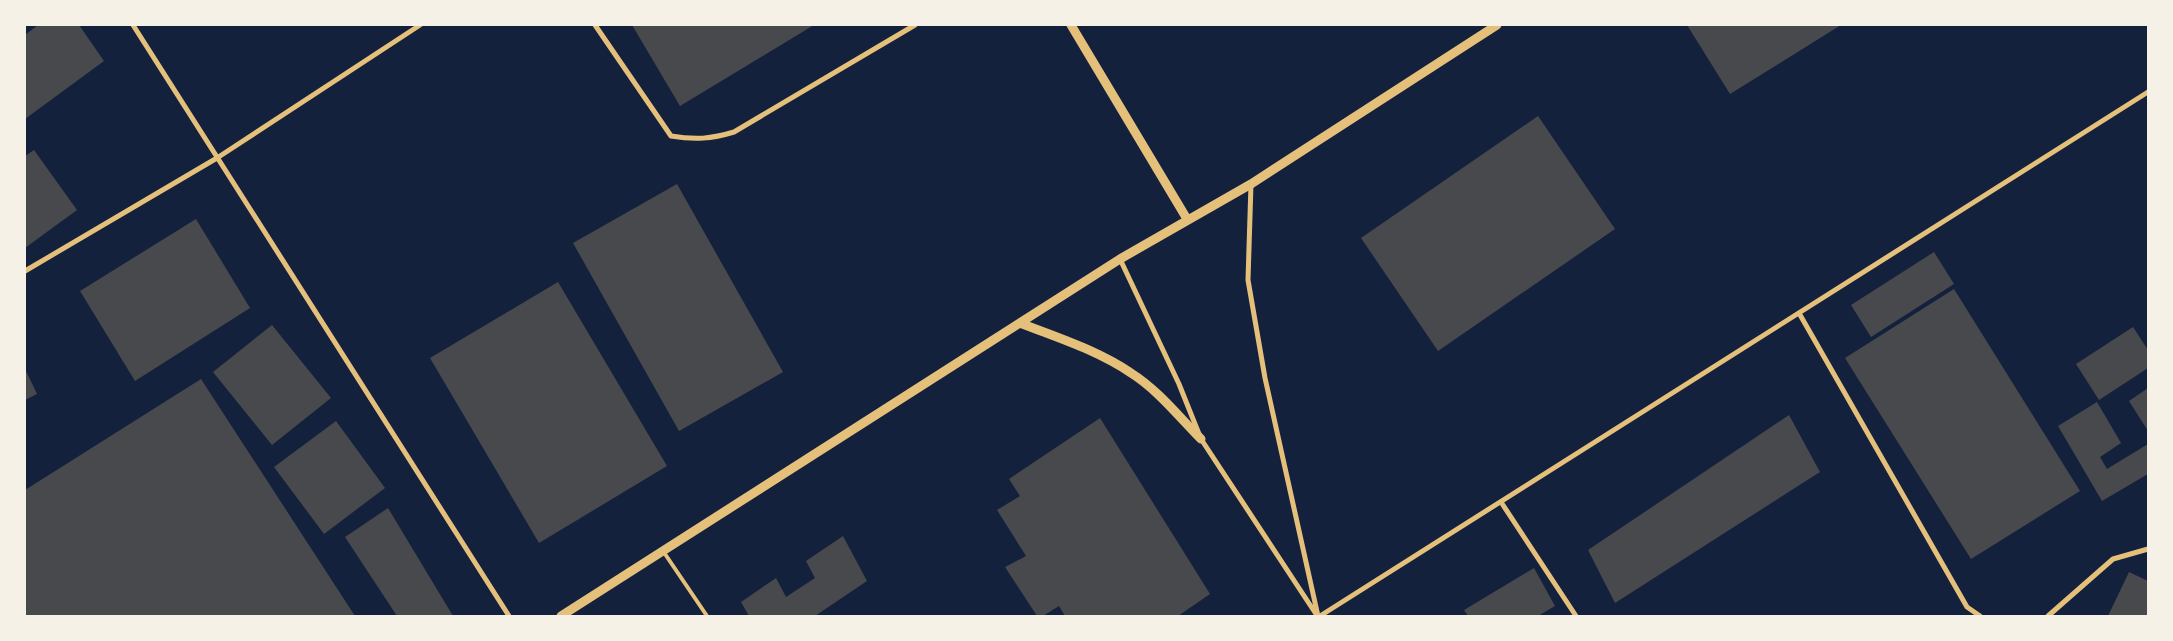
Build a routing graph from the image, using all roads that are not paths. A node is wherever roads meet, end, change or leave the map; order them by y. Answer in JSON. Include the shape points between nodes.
{"nodes":[{"id":1,"x":133,"y":25,"type":"edge"},
{"id":2,"x":420,"y":25,"type":"edge"},
{"id":3,"x":595,"y":25,"type":"edge"},
{"id":4,"x":915,"y":25,"type":"edge"},
{"id":5,"x":1071,"y":25,"type":"edge"},
{"id":6,"x":1497,"y":25,"type":"edge"},
{"id":7,"x":2148,"y":92,"type":"edge"},
{"id":8,"x":218,"y":158,"type":"junction"},
{"id":9,"x":1251,"y":184,"type":"junction"},
{"id":10,"x":1187,"y":219,"type":"junction"},
{"id":11,"x":1120,"y":260,"type":"junction"},
{"id":12,"x":25,"y":271,"type":"edge"},
{"id":13,"x":1798,"y":312,"type":"junction"},
{"id":14,"x":1020,"y":323,"type":"junction"},
{"id":15,"x":1200,"y":439,"type":"junction"},
{"id":16,"x":1501,"y":502,"type":"junction"},
{"id":17,"x":2148,"y":549,"type":"edge"},
{"id":18,"x":663,"y":551,"type":"junction"},
{"id":19,"x":509,"y":616,"type":"edge"},
{"id":20,"x":561,"y":616,"type":"edge"},
{"id":21,"x":707,"y":616,"type":"edge"},
{"id":22,"x":1318,"y":616,"type":"edge"},
{"id":23,"x":1576,"y":616,"type":"edge"},
{"id":24,"x":1980,"y":616,"type":"edge"},
{"id":25,"x":2048,"y":616,"type":"edge"}],
"edges":[{"from":1,"to":8,"type":"street"},
{"from":2,"to":8,"type":"street"},
{"from":3,"to":4,"type":"street","via":[[671,136],[709,140],[734,132]]},
{"from":5,"to":10,"type":"street"},
{"from":6,"to":9,"type":"street"},
{"from":7,"to":13,"type":"street"},
{"from":8,"to":12,"type":"street"},
{"from":8,"to":19,"type":"street"},
{"from":9,"to":10,"type":"street"},
{"from":9,"to":22,"type":"street","via":[[1248,280],[1264,378]]},
{"from":10,"to":11,"type":"street"},
{"from":11,"to":14,"type":"street"},
{"from":11,"to":15,"type":"street","via":[[1179,384]]},
{"from":13,"to":16,"type":"street"},
{"from":13,"to":24,"type":"street","via":[[1967,607]]},
{"from":14,"to":15,"type":"street","via":[[1091,351],[1133,374]]},
{"from":14,"to":18,"type":"street"},
{"from":15,"to":22,"type":"street"},
{"from":16,"to":22,"type":"street"},
{"from":16,"to":23,"type":"street"},
{"from":17,"to":25,"type":"street","via":[[2113,559]]},
{"from":18,"to":20,"type":"street"},
{"from":18,"to":21,"type":"lane"}]}
